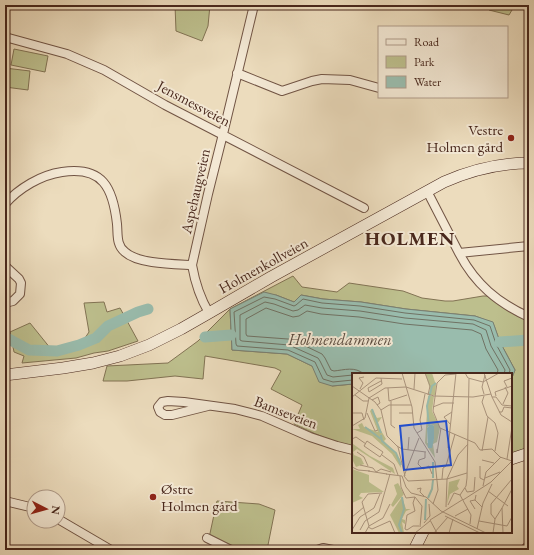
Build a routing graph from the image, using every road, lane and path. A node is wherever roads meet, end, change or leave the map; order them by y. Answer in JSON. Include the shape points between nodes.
{"nodes":[{"id":1,"x":254,"y":5,"type":"edge"},
{"id":2,"x":5,"y":37,"type":"edge"},
{"id":3,"x":237,"y":73,"type":"junction"},
{"id":4,"x":378,"y":88,"type":"edge"},
{"id":5,"x":223,"y":134,"type":"junction"},
{"id":6,"x":529,"y":163,"type":"edge"},
{"id":7,"x":427,"y":191,"type":"junction"},
{"id":8,"x":5,"y":204,"type":"edge"},
{"id":9,"x":364,"y":208,"type":"dead end"},
{"id":10,"x":529,"y":246,"type":"edge"},
{"id":11,"x":459,"y":253,"type":"junction"},
{"id":12,"x":5,"y":266,"type":"edge"},
{"id":13,"x":192,"y":266,"type":"junction"},
{"id":14,"x":5,"y":303,"type":"edge"},
{"id":15,"x":209,"y":312,"type":"junction"},
{"id":16,"x":529,"y":317,"type":"edge"},
{"id":17,"x":5,"y":375,"type":"edge"},
{"id":18,"x":208,"y":406,"type":"junction"},
{"id":19,"x":352,"y":450,"type":"edge"},
{"id":20,"x":529,"y":453,"type":"edge"},
{"id":21,"x":512,"y":459,"type":"edge"},
{"id":22,"x":5,"y":501,"type":"edge"},
{"id":23,"x":26,"y":506,"type":"edge"},
{"id":24,"x":66,"y":524,"type":"edge"},
{"id":25,"x":422,"y":533,"type":"edge"},
{"id":26,"x":207,"y":538,"type":"dead end"},
{"id":27,"x":529,"y":545,"type":"edge"},
{"id":28,"x":111,"y":550,"type":"edge"},
{"id":29,"x":231,"y":550,"type":"edge"},
{"id":30,"x":317,"y":550,"type":"edge"},
{"id":31,"x":333,"y":550,"type":"edge"},
{"id":32,"x":414,"y":550,"type":"edge"},
{"id":33,"x":524,"y":550,"type":"edge"}],
"edges":[{"from":1,"to":3,"type":"street","name":"Aspehaugveien"},
{"from":2,"to":5,"type":"street","name":"Jensmessveien","via":[[67,54],[104,70]]},
{"from":3,"to":4,"type":"street","via":[[282,91],[322,79],[350,80]]},
{"from":3,"to":5,"type":"street","name":"Aspehaugveien"},
{"from":5,"to":9,"type":"street","name":"Jensmessveien"},
{"from":5,"to":13,"type":"street","name":"Aspehaugveien"},
{"from":6,"to":7,"type":"main road","name":"Holmenkollveien","via":[[476,170]]},
{"from":7,"to":11,"type":"street"},
{"from":7,"to":15,"type":"main road","name":"Holmenkollveien"},
{"from":8,"to":13,"type":"street","via":[[20,190],[55,173],[90,173],[104,183],[113,198],[118,241],[126,253],[141,260]]},
{"from":10,"to":11,"type":"street"},
{"from":11,"to":16,"type":"street","via":[[482,286],[500,302]]},
{"from":12,"to":14,"type":"street","via":[[21,283],[20,294],[13,301]]},
{"from":13,"to":15,"type":"street","name":"Aspehaugveien","via":[[202,302]]},
{"from":15,"to":17,"type":"main road","name":"Holmenkollveien","via":[[166,338],[120,356],[84,365]]},
{"from":18,"to":18,"type":"street","name":"Bamseveien","via":[[168,401],[162,402],[158,407],[165,415],[172,415]]},
{"from":18,"to":19,"type":"street","name":"Bamseveien","via":[[262,416],[310,437]]},
{"from":20,"to":21,"type":"main road"},
{"from":22,"to":23,"type":"street"},
{"from":24,"to":28,"type":"street"},
{"from":25,"to":32,"type":"main road"},
{"from":26,"to":29,"type":"street"},
{"from":27,"to":33,"type":"street"},
{"from":30,"to":31,"type":"street"}]}
